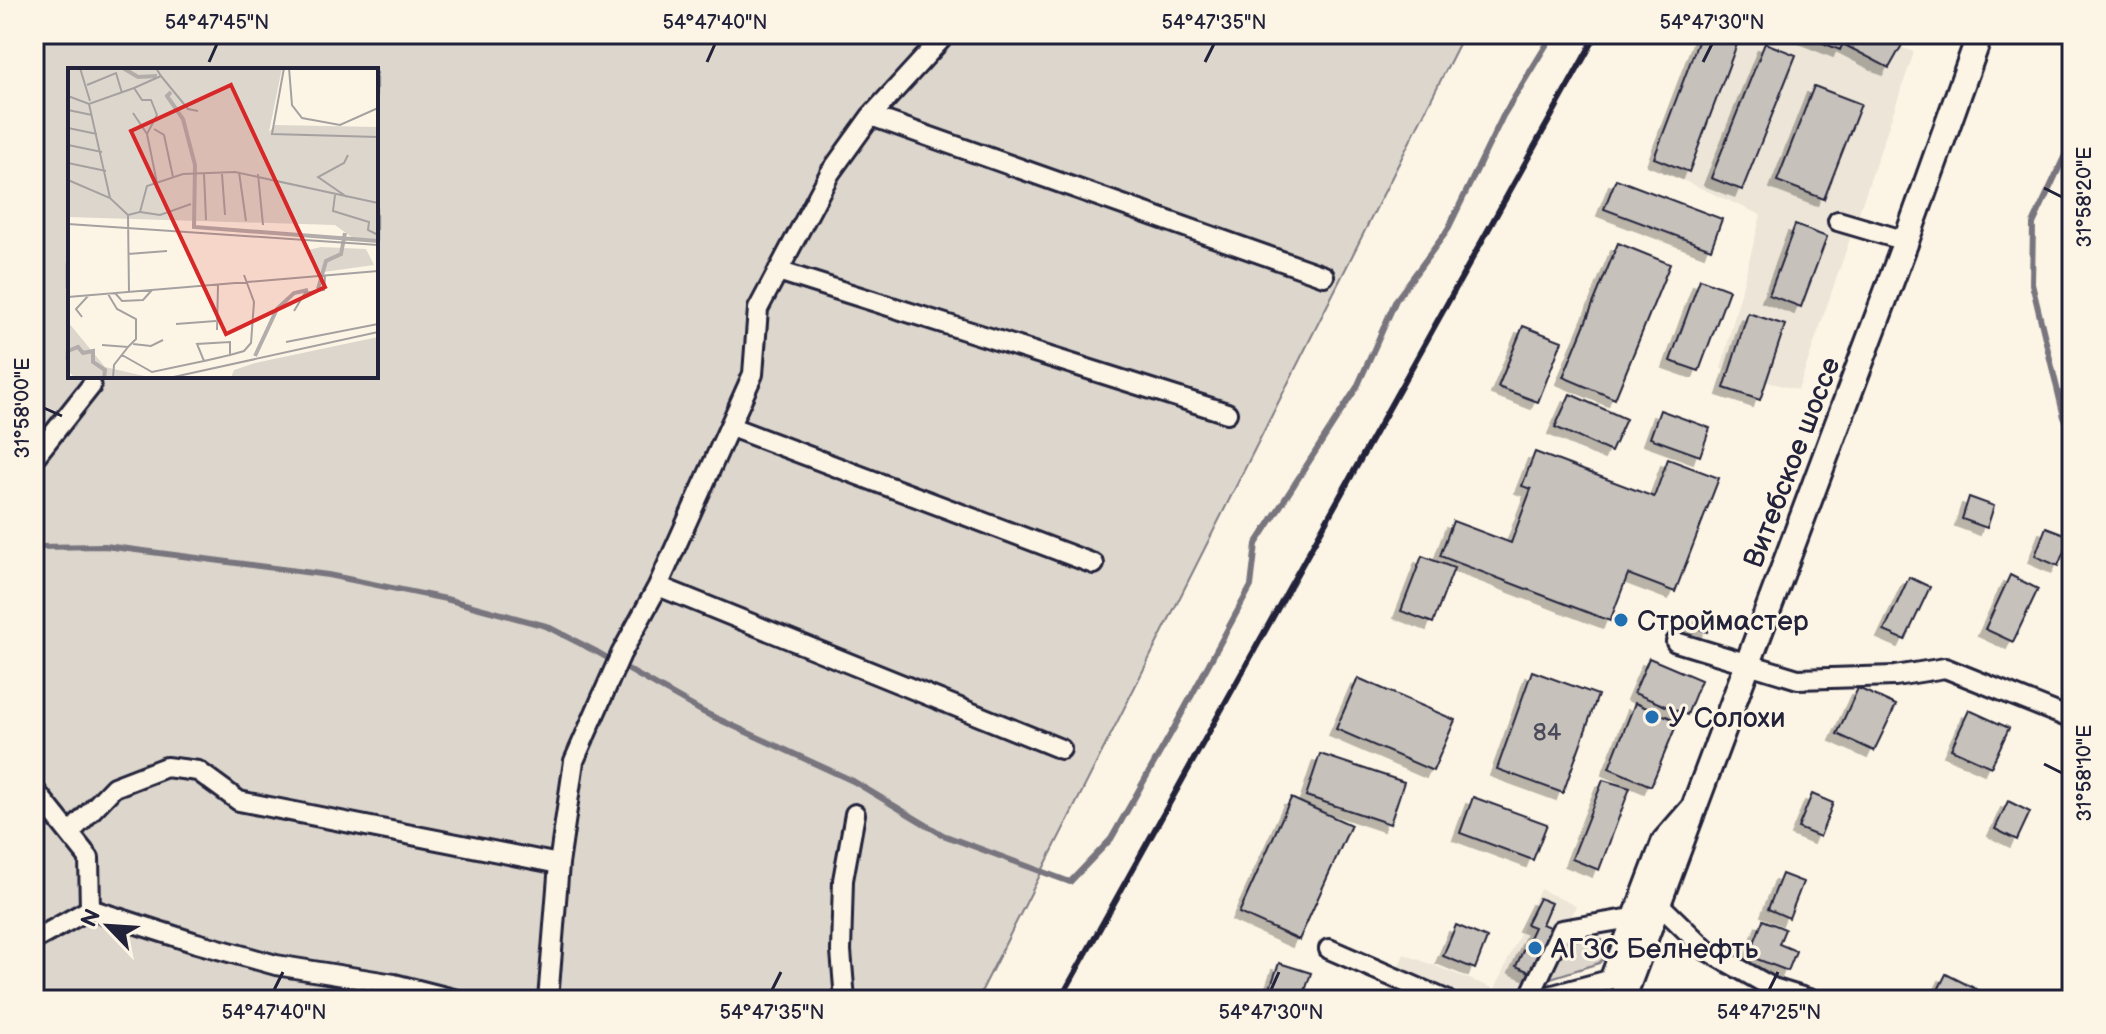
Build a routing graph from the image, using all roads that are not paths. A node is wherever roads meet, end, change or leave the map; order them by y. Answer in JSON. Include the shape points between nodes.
{"nodes":[{"id":1,"x":946,"y":34,"type":"edge"},
{"id":2,"x":1980,"y":34,"type":"edge"},
{"id":3,"x":871,"y":116,"type":"junction"},
{"id":4,"x":1838,"y":221,"type":"dead end"},
{"id":5,"x":1906,"y":241,"type":"junction"},
{"id":6,"x":778,"y":271,"type":"junction"},
{"id":7,"x":1324,"y":276,"type":"dead end"},
{"id":8,"x":91,"y":386,"type":"dead end"},
{"id":9,"x":1227,"y":413,"type":"dead end"},
{"id":10,"x":731,"y":427,"type":"junction"},
{"id":11,"x":34,"y":458,"type":"edge"},
{"id":12,"x":1094,"y":564,"type":"dead end"},
{"id":13,"x":658,"y":586,"type":"junction"},
{"id":14,"x":1676,"y":642,"type":"dead end"},
{"id":15,"x":1748,"y":663,"type":"junction"},
{"id":16,"x":2072,"y":719,"type":"edge"},
{"id":17,"x":1061,"y":749,"type":"dead end"},
{"id":18,"x":34,"y":789,"type":"edge"},
{"id":19,"x":1696,"y":800,"type":"junction"},
{"id":20,"x":855,"y":814,"type":"dead end"},
{"id":21,"x":70,"y":833,"type":"junction"},
{"id":22,"x":559,"y":864,"type":"junction"},
{"id":23,"x":1658,"y":903,"type":"junction"},
{"id":24,"x":90,"y":909,"type":"junction"},
{"id":25,"x":1632,"y":918,"type":"junction"},
{"id":26,"x":34,"y":940,"type":"edge"},
{"id":27,"x":1329,"y":949,"type":"dead end"},
{"id":28,"x":457,"y":1000,"type":"edge"},
{"id":29,"x":548,"y":1000,"type":"edge"},
{"id":30,"x":845,"y":1000,"type":"edge"},
{"id":31,"x":1446,"y":1000,"type":"edge"},
{"id":32,"x":1531,"y":1000,"type":"edge"},
{"id":33,"x":1622,"y":1000,"type":"edge"},
{"id":34,"x":1812,"y":1000,"type":"edge"}],
"edges":[{"from":1,"to":3,"type":"street"},
{"from":2,"to":5,"type":"main road","name":"Витебское шоссе"},
{"from":3,"to":6,"type":"street","via":[[830,173]]},
{"from":3,"to":7,"type":"street"},
{"from":4,"to":5,"type":"street"},
{"from":5,"to":15,"type":"main road","name":"Витебское шоссе"},
{"from":6,"to":9,"type":"street"},
{"from":6,"to":10,"type":"street","via":[[758,309],[753,374]]},
{"from":8,"to":11,"type":"street"},
{"from":10,"to":12,"type":"street"},
{"from":10,"to":13,"type":"street"},
{"from":13,"to":17,"type":"street"},
{"from":13,"to":22,"type":"street","via":[[574,761]]},
{"from":14,"to":15,"type":"street"},
{"from":15,"to":16,"type":"street","via":[[1798,679],[1895,676],[1945,668]]},
{"from":15,"to":19,"type":"main road","name":"Витебское шоссе"},
{"from":18,"to":21,"type":"street"},
{"from":19,"to":23,"type":"main road","name":"Витебское шоссе"},
{"from":19,"to":25,"type":"street","via":[[1662,840]]},
{"from":20,"to":30,"type":"street","via":[[843,880]]},
{"from":21,"to":22,"type":"street","via":[[114,787],[166,767],[198,771],[239,801]]},
{"from":21,"to":24,"type":"street","via":[[89,858]]},
{"from":22,"to":29,"type":"street"},
{"from":23,"to":33,"type":"main road","name":"Витебское шоссе"},
{"from":23,"to":34,"type":"street","via":[[1706,950],[1773,988]]},
{"from":24,"to":26,"type":"street"},
{"from":24,"to":28,"type":"street","via":[[276,965]]},
{"from":25,"to":32,"type":"street","via":[[1609,980]]},
{"from":25,"to":32,"type":"street","via":[[1561,930]]},
{"from":27,"to":31,"type":"street"}]}
